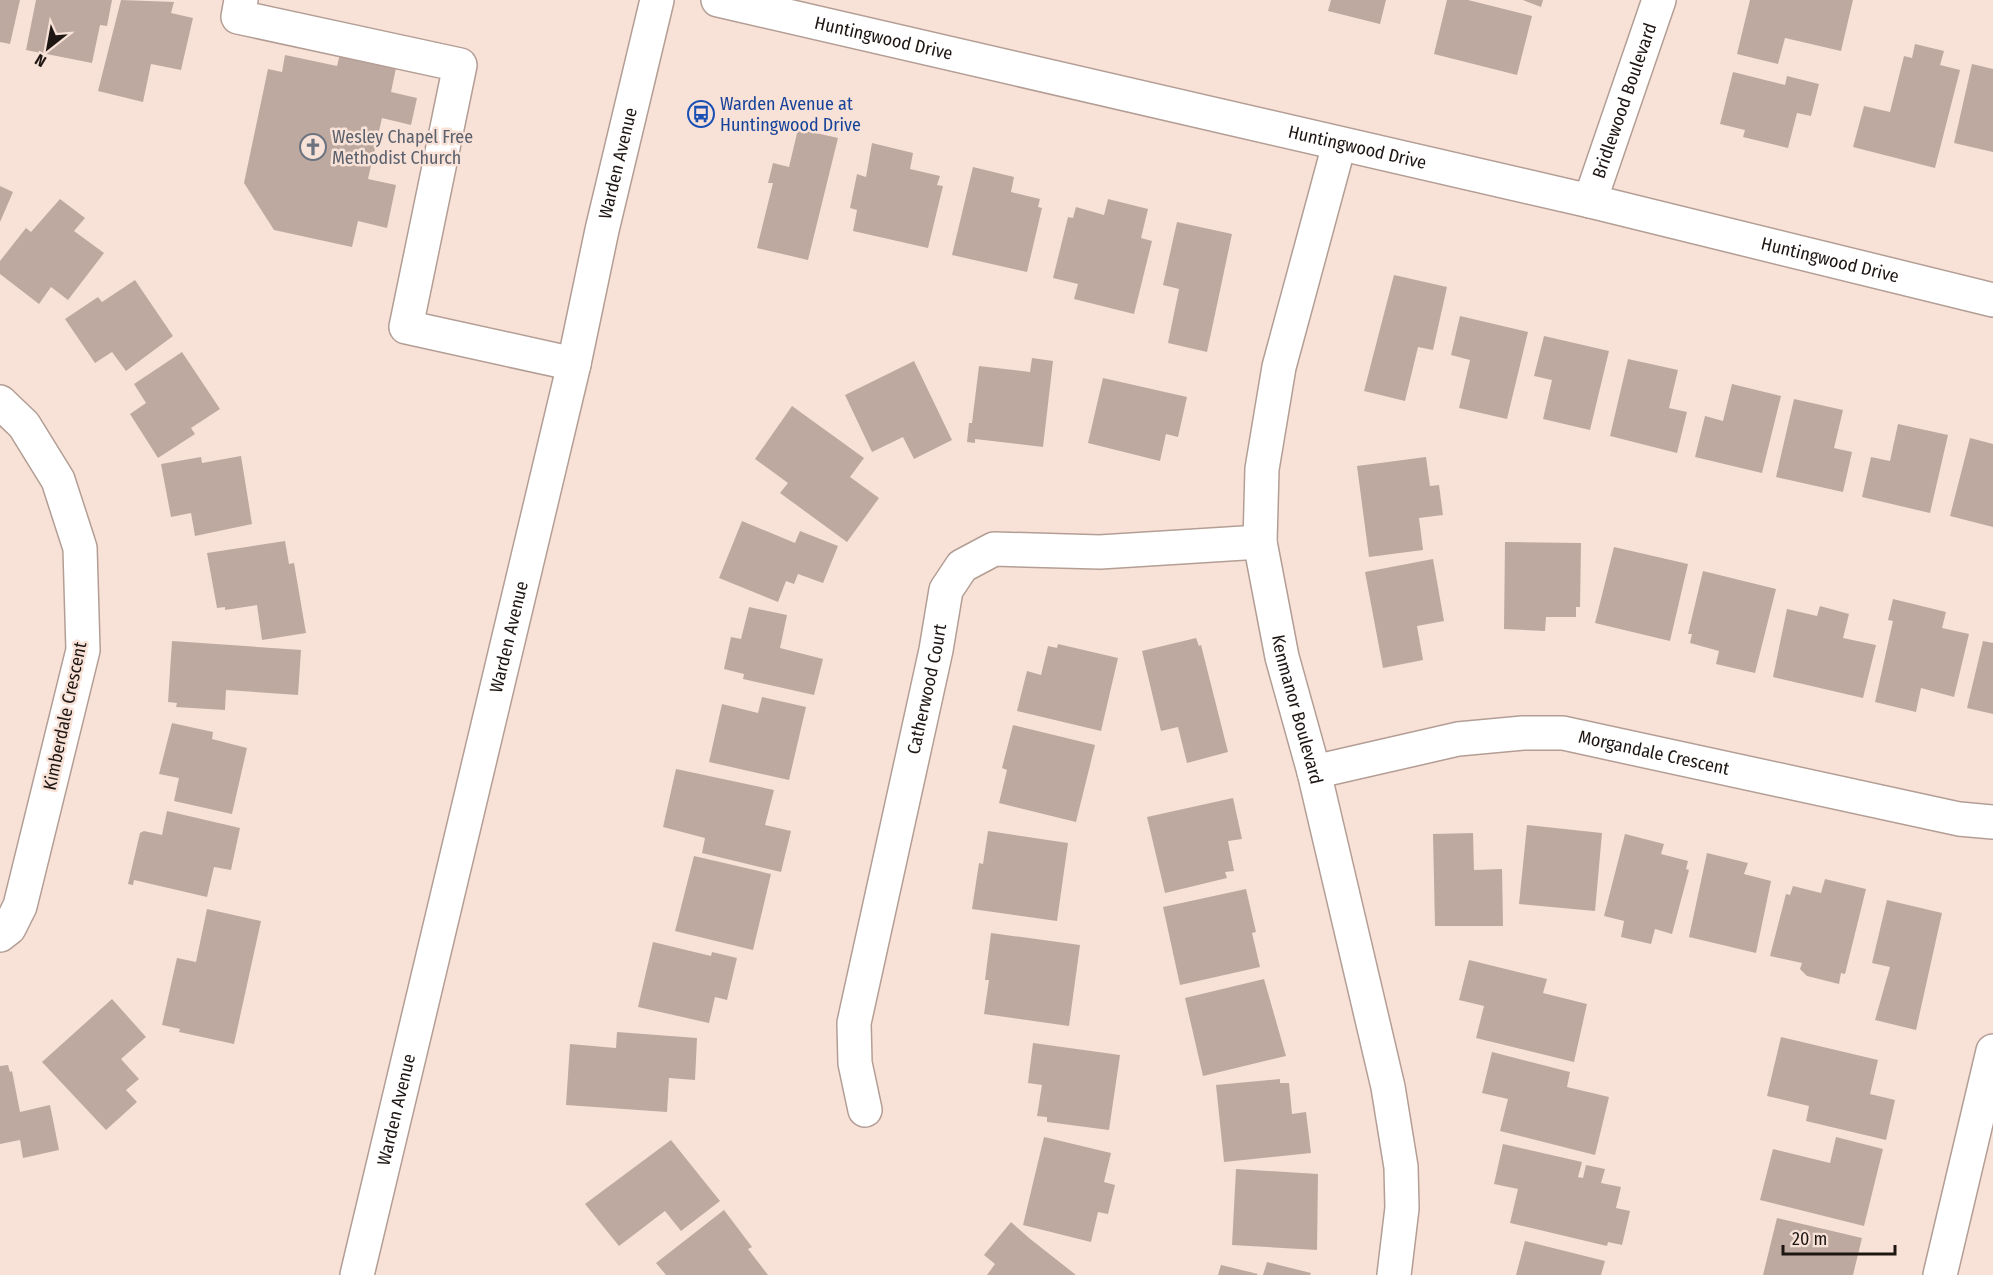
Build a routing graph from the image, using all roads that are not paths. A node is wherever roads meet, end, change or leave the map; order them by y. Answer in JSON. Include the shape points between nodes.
{"nodes":[{"id":1,"x":241,"y":0,"type":"edge"},
{"id":2,"x":657,"y":0,"type":"edge"},
{"id":3,"x":718,"y":0,"type":"edge"},
{"id":4,"x":1659,"y":0,"type":"edge"},
{"id":5,"x":1339,"y":145,"type":"junction"},
{"id":6,"x":1590,"y":201,"type":"junction"},
{"id":7,"x":1993,"y":300,"type":"edge"},
{"id":8,"x":574,"y":364,"type":"junction"},
{"id":9,"x":0,"y":402,"type":"edge"},
{"id":10,"x":1260,"y":542,"type":"junction"},
{"id":11,"x":1314,"y":772,"type":"junction"},
{"id":12,"x":1993,"y":822,"type":"edge"},
{"id":13,"x":0,"y":935,"type":"edge"},
{"id":14,"x":1993,"y":1051,"type":"edge"},
{"id":15,"x":865,"y":1110,"type":"dead end"},
{"id":16,"x":357,"y":1275,"type":"edge"},
{"id":17,"x":1394,"y":1275,"type":"edge"},
{"id":18,"x":1940,"y":1275,"type":"edge"}],
"edges":[{"from":1,"to":8,"type":"street","via":[[238,17],[460,65],[406,327]]},
{"from":2,"to":8,"type":"street","name":"Warden Avenue"},
{"from":3,"to":5,"type":"street","name":"Huntingwood Drive"},
{"from":4,"to":6,"type":"street","name":"Bridlewood Boulevard"},
{"from":5,"to":6,"type":"street","name":"Huntingwood Drive"},
{"from":5,"to":10,"type":"street","name":"Kenmanor Boulevard","via":[[1279,367],[1262,469]]},
{"from":6,"to":7,"type":"street","name":"Huntingwood Drive"},
{"from":8,"to":16,"type":"street","name":"Warden Avenue"},
{"from":9,"to":13,"type":"street","name":"Kimberdale Crescent","via":[[24,425],[58,480],[80,548],[83,650],[20,906],[9,928]]},
{"from":10,"to":11,"type":"street","name":"Kenmanor Boulevard","via":[[1282,657]]},
{"from":10,"to":15,"type":"street","name":"Catherwood Court","via":[[1100,552],[994,549],[962,566],[946,590],[854,1023],[855,1063]]},
{"from":11,"to":12,"type":"street","name":"Morgandale Crescent","via":[[1458,739],[1563,733],[1959,819]]},
{"from":11,"to":17,"type":"street","name":"Kenmanor Boulevard","via":[[1388,1087],[1402,1208]]},
{"from":14,"to":18,"type":"street"}]}
